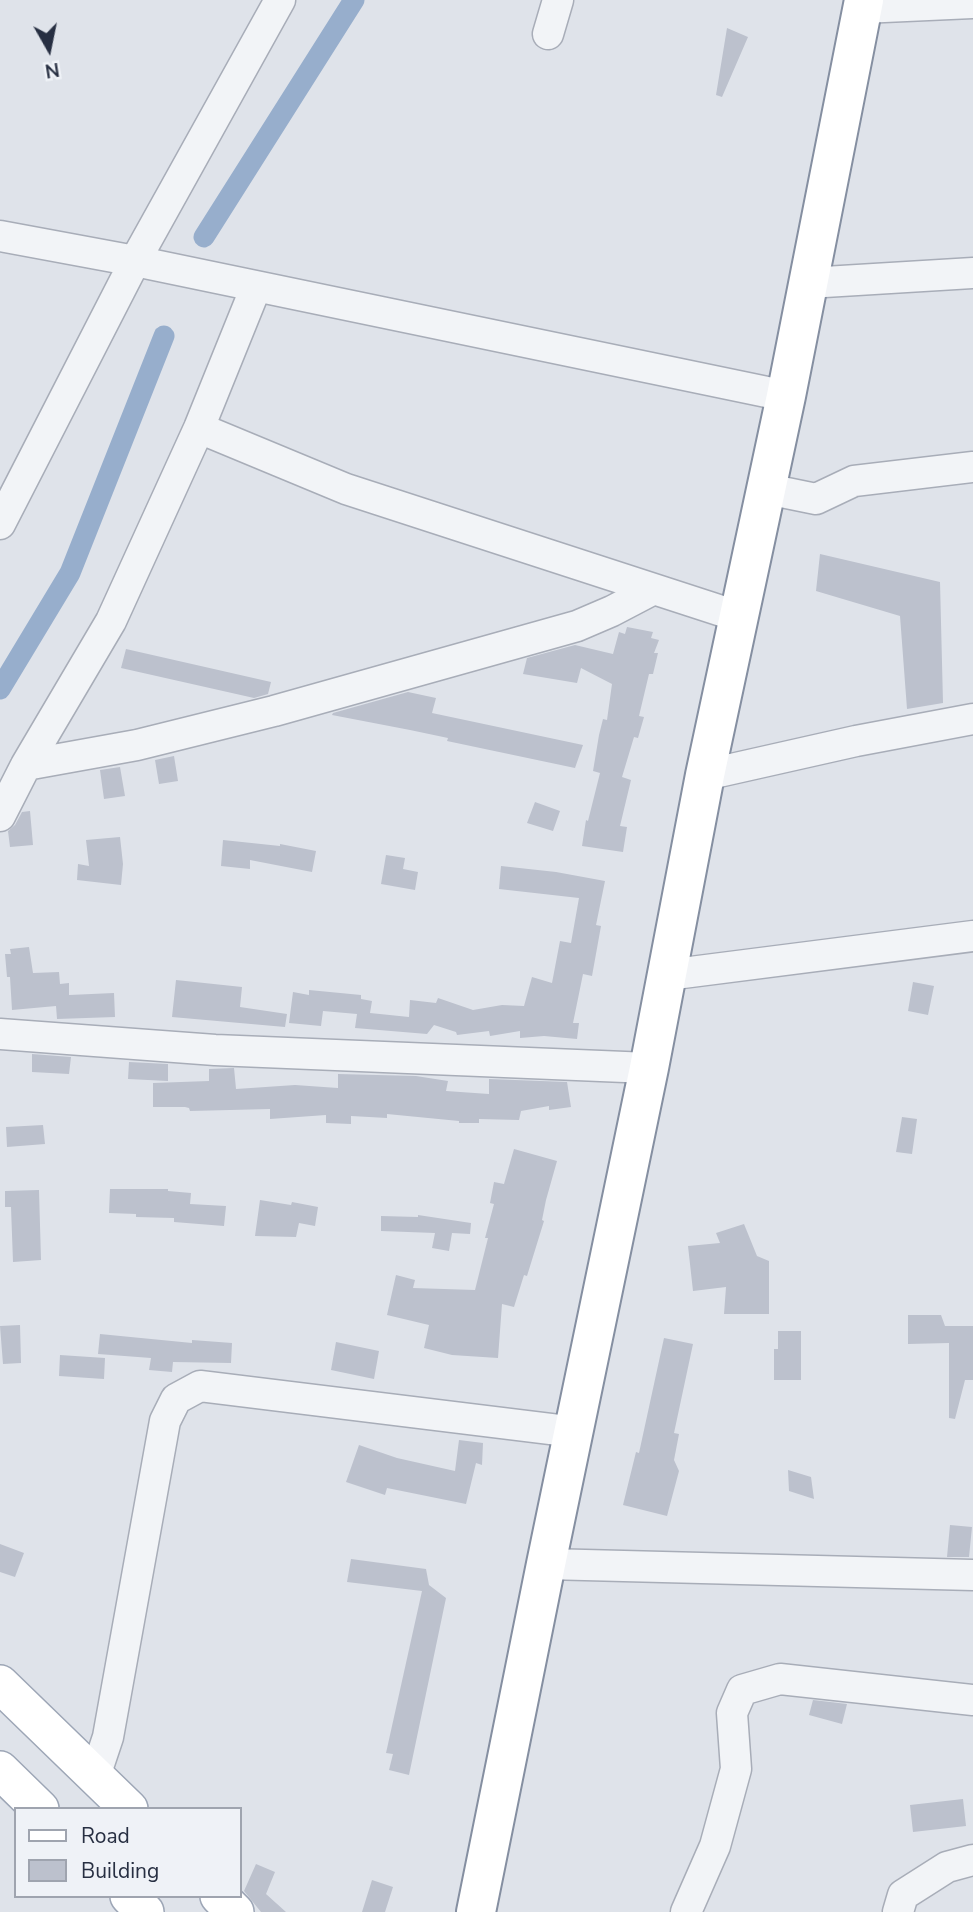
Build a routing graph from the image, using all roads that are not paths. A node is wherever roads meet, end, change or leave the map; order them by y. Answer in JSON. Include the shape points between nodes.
{"nodes":[{"id":1,"x":280,"y":0,"type":"edge"},
{"id":2,"x":558,"y":0,"type":"edge"},
{"id":3,"x":973,"y":3,"type":"edge"},
{"id":4,"x":863,"y":4,"type":"edge"},
{"id":5,"x":548,"y":34,"type":"dead end"},
{"id":6,"x":0,"y":236,"type":"edge"},
{"id":7,"x":135,"y":261,"type":"junction"},
{"id":8,"x":973,"y":273,"type":"edge"},
{"id":9,"x":808,"y":283,"type":"junction"},
{"id":10,"x":256,"y":287,"type":"junction"},
{"id":11,"x":786,"y":396,"type":"junction"},
{"id":12,"x":199,"y":428,"type":"junction"},
{"id":13,"x":973,"y":467,"type":"edge"},
{"id":14,"x":767,"y":489,"type":"junction"},
{"id":15,"x":0,"y":524,"type":"edge"},
{"id":16,"x":654,"y":589,"type":"junction"},
{"id":17,"x":740,"y":617,"type":"junction"},
{"id":18,"x":973,"y":719,"type":"edge"},
{"id":19,"x":26,"y":765,"type":"junction"},
{"id":20,"x":705,"y":775,"type":"junction"},
{"id":21,"x":0,"y":816,"type":"edge"},
{"id":22,"x":973,"y":936,"type":"edge"},
{"id":23,"x":667,"y":975,"type":"junction"},
{"id":24,"x":0,"y":1034,"type":"edge"},
{"id":25,"x":649,"y":1068,"type":"junction"},
{"id":26,"x":575,"y":1432,"type":"junction"},
{"id":27,"x":545,"y":1564,"type":"junction"},
{"id":28,"x":973,"y":1576,"type":"edge"},
{"id":29,"x":0,"y":1684,"type":"edge"},
{"id":30,"x":973,"y":1700,"type":"edge"},
{"id":31,"x":0,"y":1770,"type":"edge"},
{"id":32,"x":95,"y":1776,"type":"junction"},
{"id":33,"x":38,"y":1807,"type":"edge"},
{"id":34,"x":127,"y":1807,"type":"edge"},
{"id":35,"x":973,"y":1860,"type":"edge"},
{"id":36,"x":131,"y":1898,"type":"edge"},
{"id":37,"x":221,"y":1898,"type":"edge"},
{"id":38,"x":145,"y":1912,"type":"edge"},
{"id":39,"x":235,"y":1912,"type":"edge"},
{"id":40,"x":476,"y":1912,"type":"edge"},
{"id":41,"x":687,"y":1912,"type":"edge"},
{"id":42,"x":898,"y":1912,"type":"edge"}],
"edges":[{"from":1,"to":7,"type":"street"},
{"from":2,"to":5,"type":"street"},
{"from":3,"to":4,"type":"street"},
{"from":4,"to":9,"type":"highway"},
{"from":6,"to":7,"type":"street"},
{"from":7,"to":10,"type":"street"},
{"from":7,"to":15,"type":"street"},
{"from":8,"to":9,"type":"street"},
{"from":9,"to":11,"type":"highway"},
{"from":10,"to":11,"type":"street"},
{"from":10,"to":12,"type":"street"},
{"from":11,"to":14,"type":"highway"},
{"from":12,"to":16,"type":"street","via":[[346,489]]},
{"from":12,"to":19,"type":"street","via":[[111,621]]},
{"from":13,"to":14,"type":"street","via":[[854,481],[816,499]]},
{"from":14,"to":17,"type":"highway"},
{"from":16,"to":17,"type":"street"},
{"from":16,"to":19,"type":"street","via":[[577,626],[250,717],[137,745]]},
{"from":17,"to":20,"type":"highway"},
{"from":18,"to":20,"type":"street"},
{"from":19,"to":21,"type":"street"},
{"from":20,"to":23,"type":"highway"},
{"from":22,"to":23,"type":"street"},
{"from":23,"to":25,"type":"highway"},
{"from":24,"to":25,"type":"street","via":[[215,1050]]},
{"from":25,"to":26,"type":"highway"},
{"from":26,"to":27,"type":"highway"},
{"from":26,"to":32,"type":"street","via":[[200,1386],[176,1399],[162,1434],[108,1737]]},
{"from":27,"to":28,"type":"street"},
{"from":27,"to":40,"type":"highway"},
{"from":29,"to":32,"type":"main road"},
{"from":30,"to":41,"type":"street","via":[[780,1679],[742,1690],[732,1713],[736,1769],[715,1846]]},
{"from":31,"to":33,"type":"main road"},
{"from":32,"to":34,"type":"main road"},
{"from":35,"to":42,"type":"street","via":[[947,1867],[902,1895]]},
{"from":36,"to":38,"type":"main road"},
{"from":37,"to":39,"type":"main road"}]}
